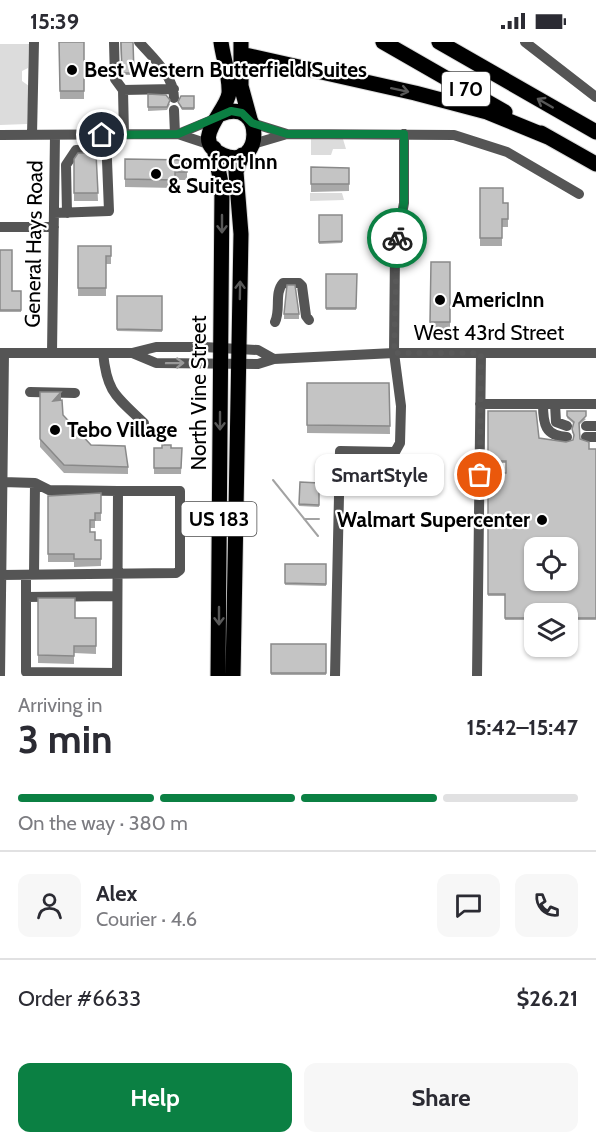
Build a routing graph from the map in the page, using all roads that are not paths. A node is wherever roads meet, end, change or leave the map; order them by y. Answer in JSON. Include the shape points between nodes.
{"nodes":[{"id":1,"x":34,"y":42,"type":"edge"},
{"id":2,"x":114,"y":42,"type":"edge"},
{"id":3,"x":139,"y":42,"type":"edge"},
{"id":4,"x":221,"y":42,"type":"edge"},
{"id":5,"x":383,"y":42,"type":"edge"},
{"id":6,"x":439,"y":42,"type":"edge"},
{"id":7,"x":453,"y":42,"type":"edge"},
{"id":8,"x":525,"y":42,"type":"edge"},
{"id":9,"x":241,"y":48,"type":"edge"},
{"id":10,"x":491,"y":72,"type":"junction"},
{"id":11,"x":123,"y":90,"type":"junction"},
{"id":12,"x":596,"y":97,"type":"edge"},
{"id":13,"x":174,"y":110,"type":"dead end"},
{"id":14,"x":218,"y":116,"type":"junction"},
{"id":15,"x":251,"y":121,"type":"junction"},
{"id":16,"x":596,"y":132,"type":"edge"},
{"id":17,"x":176,"y":134,"type":"junction"},
{"id":18,"x":287,"y":134,"type":"junction"},
{"id":19,"x":404,"y":134,"type":"junction"},
{"id":20,"x":0,"y":135,"type":"edge"},
{"id":21,"x":32,"y":135,"type":"junction"},
{"id":22,"x":55,"y":135,"type":"junction"},
{"id":23,"x":106,"y":135,"type":"junction"},
{"id":24,"x":124,"y":135,"type":"junction"},
{"id":25,"x":548,"y":137,"type":"junction"},
{"id":26,"x":213,"y":147,"type":"junction"},
{"id":27,"x":107,"y":149,"type":"junction"},
{"id":28,"x":248,"y":150,"type":"junction"},
{"id":29,"x":596,"y":164,"type":"edge"},
{"id":30,"x":579,"y":194,"type":"dead end"},
{"id":31,"x":54,"y":213,"type":"junction"},
{"id":32,"x":67,"y":213,"type":"junction"},
{"id":33,"x":0,"y":227,"type":"edge"},
{"id":34,"x":54,"y":227,"type":"junction"},
{"id":35,"x":309,"y":320,"type":"dead end"},
{"id":36,"x":275,"y":322,"type":"dead end"},
{"id":37,"x":2,"y":353,"type":"edge"},
{"id":38,"x":52,"y":353,"type":"junction"},
{"id":39,"x":103,"y":353,"type":"junction"},
{"id":40,"x":132,"y":353,"type":"junction"},
{"id":41,"x":394,"y":353,"type":"junction"},
{"id":42,"x":481,"y":353,"type":"junction"},
{"id":43,"x":596,"y":353,"type":"edge"},
{"id":44,"x":220,"y":355,"type":"junction"},
{"id":45,"x":237,"y":356,"type":"junction"},
{"id":46,"x":30,"y":392,"type":"dead end"},
{"id":47,"x":75,"y":393,"type":"dead end"},
{"id":48,"x":480,"y":405,"type":"junction"},
{"id":49,"x":551,"y":405,"type":"junction"},
{"id":50,"x":596,"y":405,"type":"edge"},
{"id":51,"x":144,"y":423,"type":"dead end"},
{"id":52,"x":3,"y":482,"type":"junction"},
{"id":53,"x":35,"y":483,"type":"junction"},
{"id":54,"x":118,"y":491,"type":"junction"},
{"id":55,"x":117,"y":574,"type":"junction"},
{"id":56,"x":1,"y":575,"type":"edge"},
{"id":57,"x":30,"y":575,"type":"junction"},
{"id":58,"x":117,"y":596,"type":"junction"},
{"id":59,"x":26,"y":597,"type":"junction"},
{"id":60,"x":58,"y":674,"type":"edge"},
{"id":61,"x":117,"y":675,"type":"edge"},
{"id":62,"x":0,"y":676,"type":"edge"},
{"id":63,"x":218,"y":676,"type":"edge"},
{"id":64,"x":233,"y":676,"type":"edge"},
{"id":65,"x":335,"y":676,"type":"edge"},
{"id":66,"x":477,"y":676,"type":"edge"}],
"edges":[{"from":1,"to":21,"type":"street","name":"General Hays Road"},
{"from":2,"to":11,"type":"street","via":[[115,79]]},
{"from":3,"to":11,"type":"street","via":[[163,70],[174,94]]},
{"from":4,"to":14,"type":"highway","via":[[229,88],[226,105]]},
{"from":5,"to":25,"type":"highway","number":"I 70"},
{"from":6,"to":10,"type":"highway","number":"I 70"},
{"from":7,"to":10,"type":"highway"},
{"from":8,"to":12,"type":"street"},
{"from":9,"to":15,"type":"highway","via":[[241,87]]},
{"from":9,"to":25,"type":"highway","one_way":true,"via":[[487,112]]},
{"from":16,"to":10,"type":"highway","number":"I 70","one_way":true},
{"from":11,"to":24,"type":"street"},
{"from":13,"to":17,"type":"street"},
{"from":14,"to":15,"type":"highway","via":[[236,111]]},
{"from":14,"to":17,"type":"street"},
{"from":14,"to":26,"type":"highway","via":[[209,129]]},
{"from":15,"to":18,"type":"street"},
{"from":15,"to":28,"type":"highway","via":[[255,130]]},
{"from":17,"to":24,"type":"street"},
{"from":17,"to":26,"type":"street"},
{"from":18,"to":19,"type":"street"},
{"from":18,"to":28,"type":"street"},
{"from":19,"to":30,"type":"street","via":[[454,135],[491,146]]},
{"from":19,"to":41,"type":"street","via":[[404,203],[395,252]]},
{"from":20,"to":21,"type":"street"},
{"from":21,"to":22,"type":"street"},
{"from":22,"to":23,"type":"street"},
{"from":22,"to":31,"type":"street","name":"General Hays Road"},
{"from":23,"to":24,"type":"street"},
{"from":23,"to":27,"type":"street"},
{"from":25,"to":29,"type":"highway","number":"I 70"},
{"from":26,"to":28,"type":"highway","via":[[227,157]]},
{"from":26,"to":44,"type":"highway","name":"North Vine Street","number":"US 183","one_way":true,"via":[[222,188]]},
{"from":27,"to":32,"type":"street","via":[[76,150],[66,165]]},
{"from":27,"to":32,"type":"street","via":[[109,211]]},
{"from":45,"to":28,"type":"highway","name":"North Vine Street","number":"US 183","one_way":true,"via":[[241,234],[236,172]]},
{"from":31,"to":32,"type":"street"},
{"from":31,"to":34,"type":"street","name":"General Hays Road"},
{"from":33,"to":34,"type":"street"},
{"from":34,"to":38,"type":"street","name":"General Hays Road"},
{"from":35,"to":36,"type":"street","via":[[302,286],[283,283]]},
{"from":37,"to":38,"type":"street"},
{"from":37,"to":52,"type":"street","name":"General Hays Road"},
{"from":38,"to":39,"type":"street"},
{"from":39,"to":40,"type":"street"},
{"from":39,"to":51,"type":"street","via":[[111,391]]},
{"from":40,"to":44,"type":"street","via":[[156,347]]},
{"from":40,"to":44,"type":"street","one_way":true,"via":[[156,363]]},
{"from":41,"to":42,"type":"street","name":"West 43rd Street"},
{"from":41,"to":45,"type":"street","name":"West 43rd Street","via":[[274,359],[258,364]]},
{"from":41,"to":65,"type":"street","via":[[401,406],[400,443],[395,452],[340,452]]},
{"from":42,"to":43,"type":"street","name":"West 43rd Street"},
{"from":42,"to":48,"type":"street"},
{"from":44,"to":45,"type":"street","name":"West 43rd Street"},
{"from":44,"to":63,"type":"highway","name":"North Vine Street","number":"US 183","one_way":true},
{"from":45,"to":64,"type":"highway","name":"North Vine Street","number":"US 183"},
{"from":46,"to":47,"type":"street"},
{"from":48,"to":49,"type":"street"},
{"from":48,"to":66,"type":"street"},
{"from":49,"to":49,"type":"street","via":[[545,427],[551,434],[567,429]]},
{"from":49,"to":50,"type":"street"},
{"from":52,"to":53,"type":"street"},
{"from":52,"to":56,"type":"street","name":"General Hays Road"},
{"from":53,"to":54,"type":"street","via":[[49,490]]},
{"from":53,"to":57,"type":"street"},
{"from":54,"to":55,"type":"street"},
{"from":54,"to":55,"type":"street","via":[[180,492],[180,570]]},
{"from":55,"to":57,"type":"street"},
{"from":55,"to":58,"type":"street"},
{"from":56,"to":57,"type":"street"},
{"from":56,"to":62,"type":"street","name":"General Hays Road"},
{"from":57,"to":59,"type":"street"},
{"from":58,"to":59,"type":"street"},
{"from":58,"to":61,"type":"street"},
{"from":59,"to":60,"type":"street","via":[[26,672]]},
{"from":60,"to":61,"type":"street"}]}
